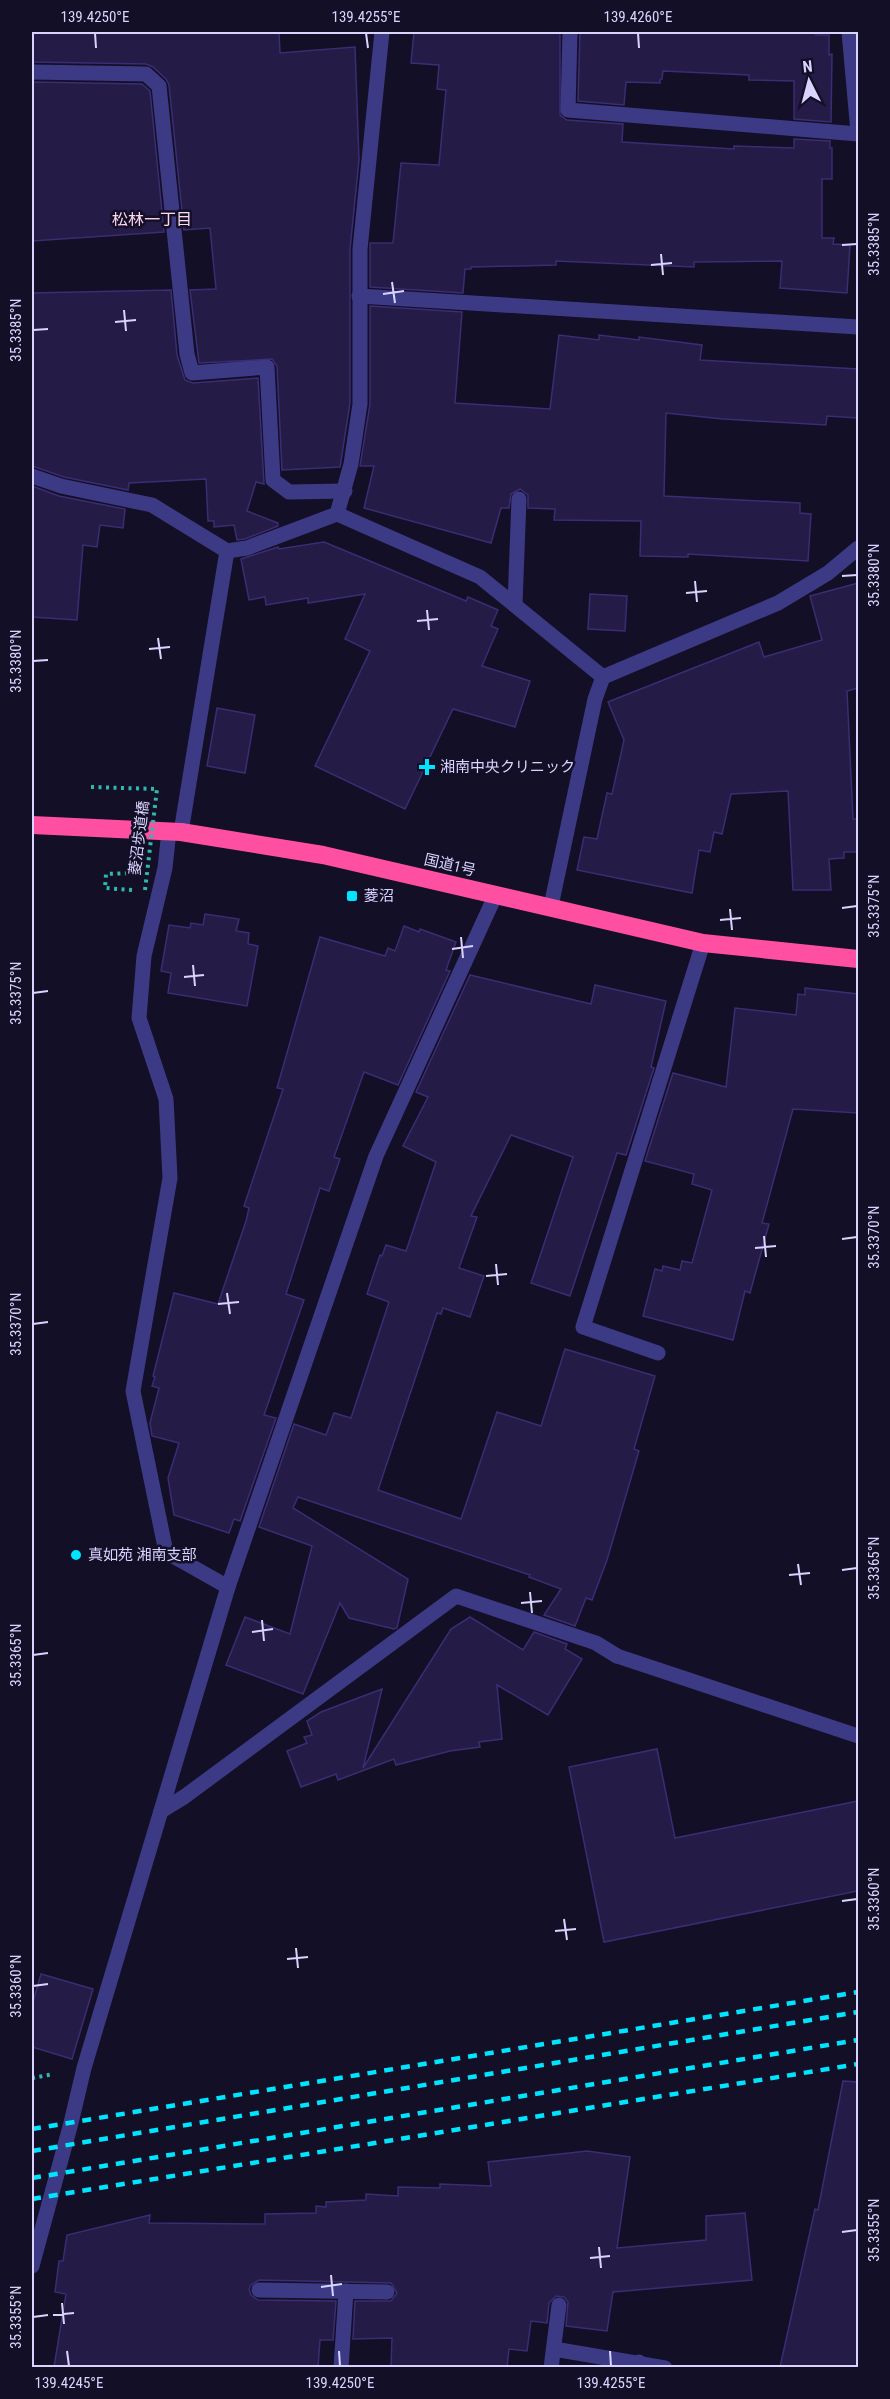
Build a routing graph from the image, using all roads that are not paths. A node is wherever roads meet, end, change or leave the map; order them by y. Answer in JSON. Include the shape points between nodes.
{"nodes":[{"id":1,"x":382,"y":32,"type":"edge"},
{"id":2,"x":570,"y":32,"type":"edge"},
{"id":3,"x":849,"y":32,"type":"edge"},
{"id":4,"x":32,"y":72,"type":"edge"},
{"id":5,"x":858,"y":133,"type":"edge"},
{"id":6,"x":359,"y":296,"type":"junction"},
{"id":7,"x":858,"y":327,"type":"edge"},
{"id":8,"x":32,"y":476,"type":"edge"},
{"id":9,"x":345,"y":491,"type":"junction"},
{"id":10,"x":519,"y":498,"type":"dead end"},
{"id":11,"x":336,"y":514,"type":"junction"},
{"id":12,"x":858,"y":548,"type":"edge"},
{"id":13,"x":228,"y":551,"type":"junction"},
{"id":14,"x":515,"y":604,"type":"junction"},
{"id":15,"x":603,"y":677,"type":"junction"},
{"id":16,"x":32,"y":825,"type":"edge"},
{"id":17,"x":175,"y":832,"type":"junction"},
{"id":18,"x":496,"y":894,"type":"junction"},
{"id":19,"x":551,"y":906,"type":"junction"},
{"id":20,"x":703,"y":943,"type":"junction"},
{"id":21,"x":858,"y":959,"type":"edge"},
{"id":22,"x":658,"y":1353,"type":"dead end"},
{"id":23,"x":228,"y":1587,"type":"junction"},
{"id":24,"x":858,"y":1736,"type":"edge"},
{"id":25,"x":161,"y":1811,"type":"junction"},
{"id":26,"x":32,"y":2266,"type":"edge"},
{"id":27,"x":259,"y":2290,"type":"dead end"},
{"id":28,"x":346,"y":2291,"type":"junction"},
{"id":29,"x":387,"y":2292,"type":"dead end"},
{"id":30,"x":559,"y":2305,"type":"dead end"},
{"id":31,"x":554,"y":2349,"type":"junction"},
{"id":32,"x":639,"y":2365,"type":"edge"},
{"id":33,"x":341,"y":2367,"type":"edge"},
{"id":34,"x":552,"y":2367,"type":"edge"},
{"id":35,"x":665,"y":2367,"type":"edge"}],
"edges":[{"from":1,"to":6,"type":"street","via":[[360,249]]},
{"from":2,"to":5,"type":"street","via":[[568,110]]},
{"from":3,"to":5,"type":"street"},
{"from":4,"to":9,"type":"street","via":[[146,74],[159,86],[192,373],[267,367],[273,480],[289,492]]},
{"from":6,"to":7,"type":"street"},
{"from":6,"to":9,"type":"street","via":[[360,404]]},
{"from":8,"to":13,"type":"street","via":[[152,505]]},
{"from":9,"to":11,"type":"street"},
{"from":10,"to":14,"type":"street"},
{"from":11,"to":13,"type":"street","via":[[247,548]]},
{"from":11,"to":14,"type":"street","via":[[480,577]]},
{"from":12,"to":15,"type":"street","via":[[828,573],[778,603]]},
{"from":13,"to":17,"type":"street"},
{"from":14,"to":15,"type":"street"},
{"from":15,"to":19,"type":"street"},
{"from":16,"to":17,"type":"highway","name":"国道1号"},
{"from":17,"to":18,"type":"highway","name":"国道1号","via":[[323,855]]},
{"from":17,"to":23,"type":"street","via":[[144,956],[139,1018],[166,1099],[170,1178],[133,1391],[166,1552]]},
{"from":18,"to":19,"type":"highway","name":"国道1号"},
{"from":18,"to":23,"type":"street","via":[[376,1156]]},
{"from":19,"to":20,"type":"highway","name":"国道1号"},
{"from":20,"to":21,"type":"highway","name":"国道1号"},
{"from":20,"to":22,"type":"street","via":[[582,1327]]},
{"from":23,"to":25,"type":"street"},
{"from":24,"to":25,"type":"street","via":[[617,1656],[596,1643],[456,1596]]},
{"from":25,"to":26,"type":"street","via":[[84,2068]]},
{"from":27,"to":28,"type":"street"},
{"from":28,"to":29,"type":"street"},
{"from":28,"to":33,"type":"street"},
{"from":30,"to":31,"type":"street"},
{"from":31,"to":32,"type":"street"},
{"from":31,"to":34,"type":"street"},
{"from":32,"to":35,"type":"street"}]}
